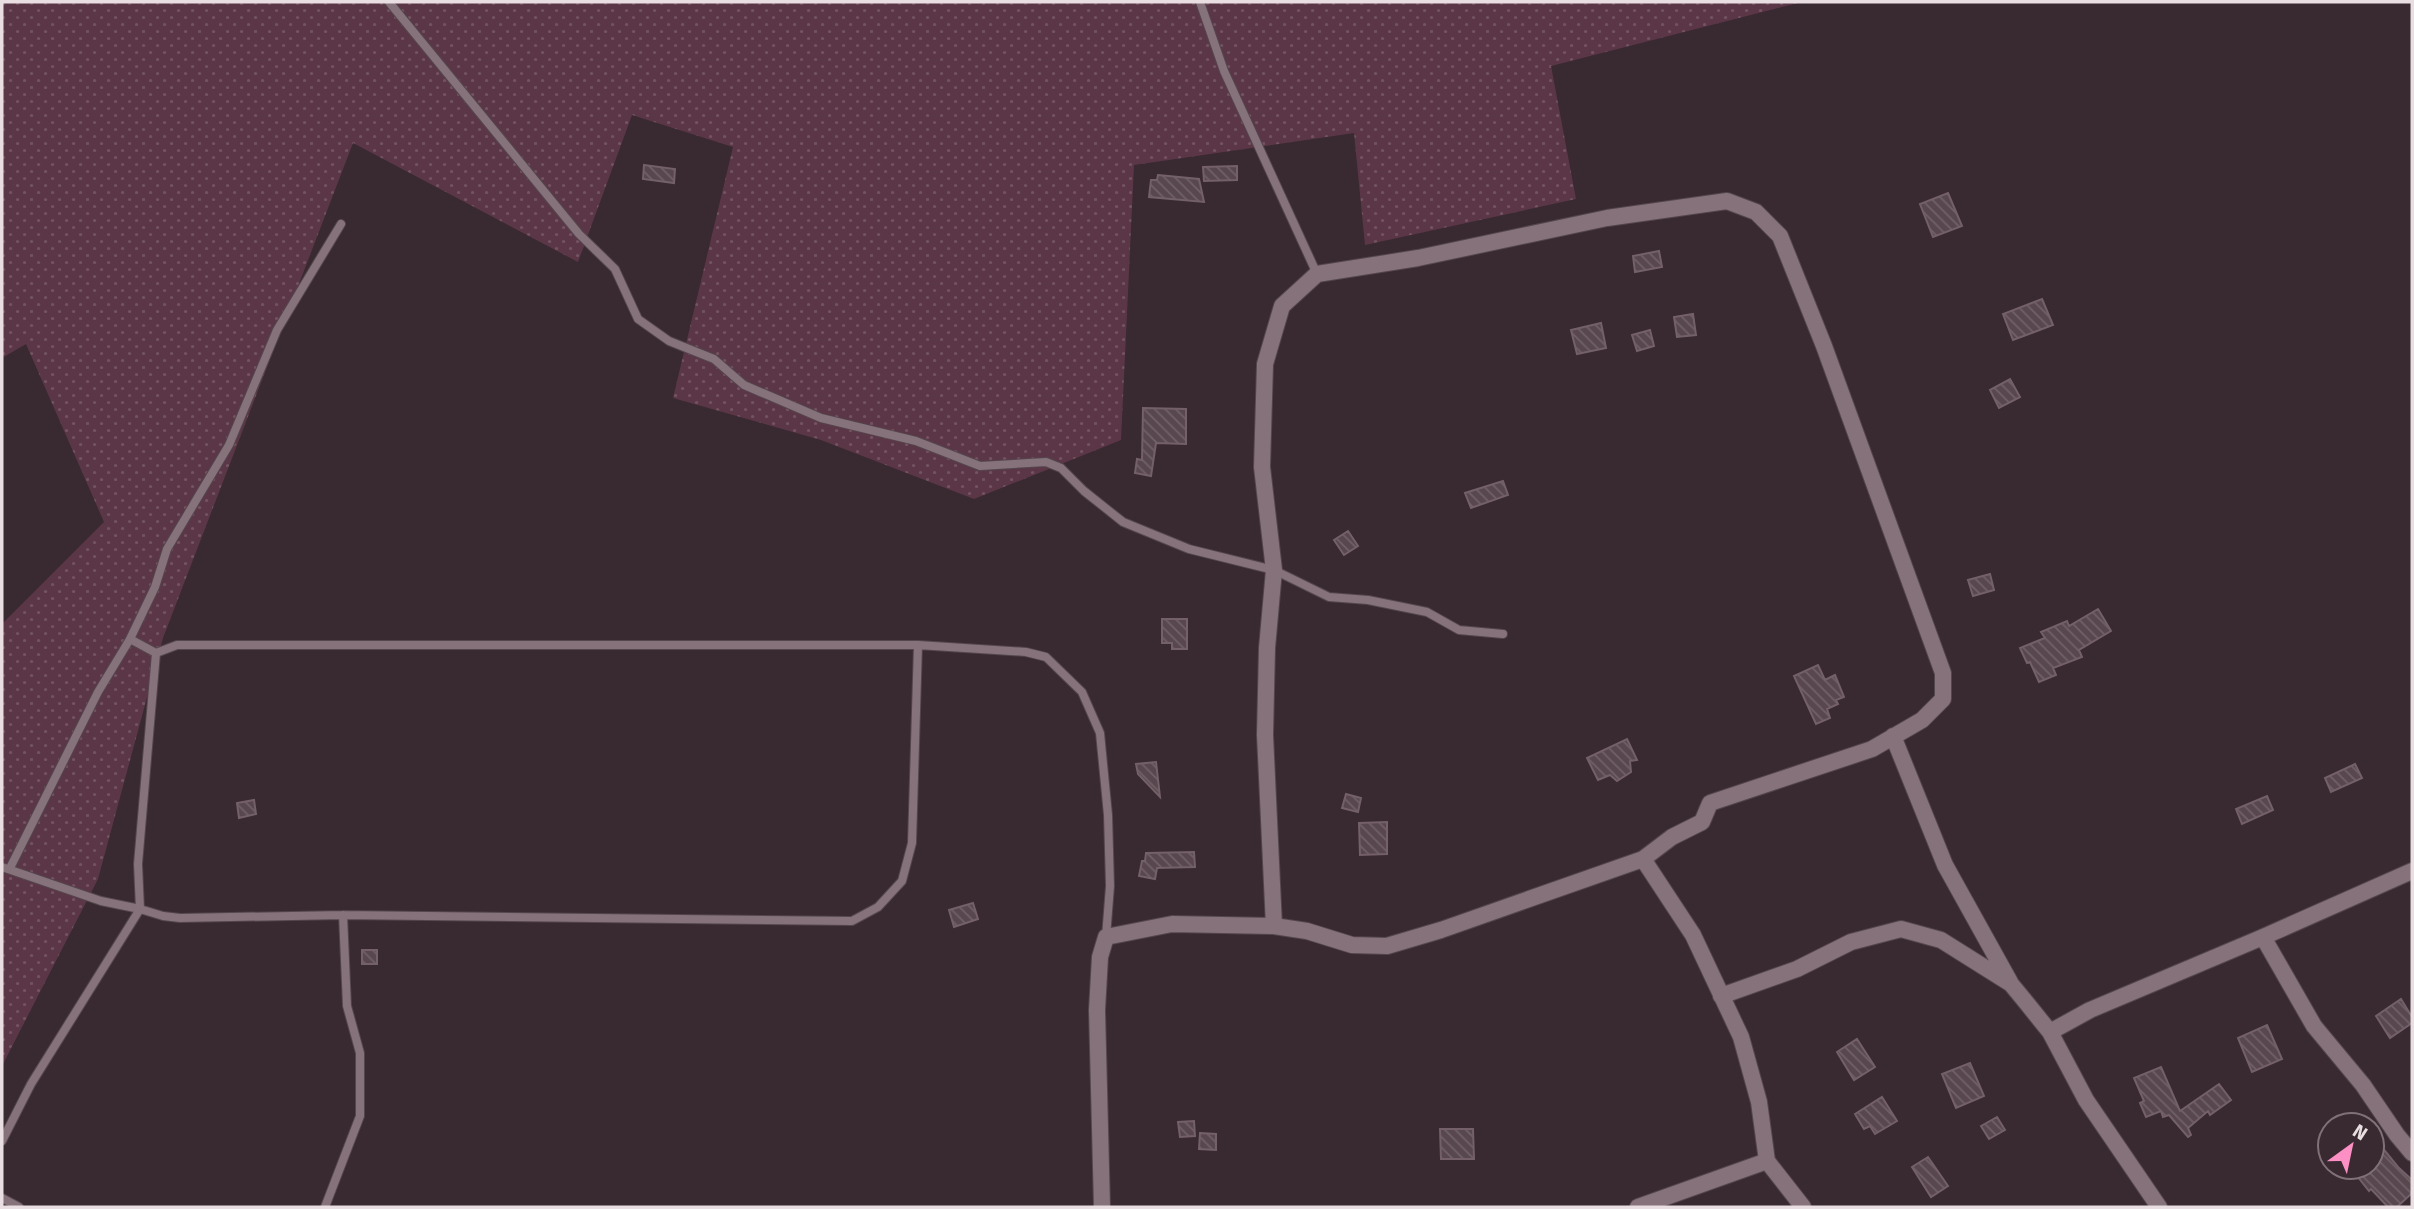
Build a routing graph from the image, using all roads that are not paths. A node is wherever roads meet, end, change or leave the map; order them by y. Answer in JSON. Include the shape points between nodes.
{"nodes":[{"id":1,"x":389,"y":2,"type":"edge"},
{"id":2,"x":1200,"y":2,"type":"edge"},
{"id":3,"x":341,"y":224,"type":"dead end"},
{"id":4,"x":1317,"y":274,"type":"junction"},
{"id":5,"x":1274,"y":570,"type":"junction"},
{"id":6,"x":1503,"y":634,"type":"dead end"},
{"id":7,"x":130,"y":639,"type":"junction"},
{"id":8,"x":918,"y":645,"type":"junction"},
{"id":9,"x":156,"y":653,"type":"junction"},
{"id":10,"x":1894,"y":736,"type":"junction"},
{"id":11,"x":1643,"y":859,"type":"junction"},
{"id":12,"x":6,"y":868,"type":"edge"},
{"id":13,"x":2412,"y":871,"type":"edge"},
{"id":14,"x":140,"y":909,"type":"junction"},
{"id":15,"x":343,"y":915,"type":"junction"},
{"id":16,"x":1274,"y":926,"type":"junction"},
{"id":17,"x":1106,"y":937,"type":"junction"},
{"id":18,"x":2263,"y":937,"type":"junction"},
{"id":19,"x":2011,"y":984,"type":"junction"},
{"id":20,"x":1721,"y":996,"type":"junction"},
{"id":21,"x":2050,"y":1032,"type":"junction"},
{"id":22,"x":2,"y":1141,"type":"edge"},
{"id":23,"x":2412,"y":1153,"type":"edge"},
{"id":24,"x":1768,"y":1161,"type":"junction"},
{"id":25,"x":2,"y":1198,"type":"edge"},
{"id":26,"x":19,"y":1207,"type":"edge"},
{"id":27,"x":325,"y":1207,"type":"edge"},
{"id":28,"x":1102,"y":1207,"type":"edge"},
{"id":29,"x":1638,"y":1207,"type":"edge"},
{"id":30,"x":1803,"y":1207,"type":"edge"},
{"id":31,"x":2159,"y":1207,"type":"edge"}],
"edges":[{"from":1,"to":5,"type":"lane","via":[[579,234],[615,269],[638,319],[669,341],[714,359],[744,385],[821,418],[916,441],[980,466],[1046,462],[1061,468],[1123,522],[1189,549]]},
{"from":2,"to":4,"type":"lane","via":[[1224,71]]},
{"from":3,"to":7,"type":"lane","via":[[277,330],[229,446],[167,550]]},
{"from":4,"to":5,"type":"street","via":[[1282,306],[1265,364],[1262,467]]},
{"from":4,"to":10,"type":"street","via":[[1634,214],[1727,201],[1756,212],[1780,236],[1943,673],[1943,699],[1922,720]]},
{"from":5,"to":6,"type":"lane","via":[[1329,597],[1427,612],[1459,629]]},
{"from":5,"to":16,"type":"street","via":[[1265,735]]},
{"from":7,"to":9,"type":"lane"},
{"from":7,"to":12,"type":"lane"},
{"from":8,"to":9,"type":"lane","via":[[177,645]]},
{"from":8,"to":15,"type":"lane","via":[[912,843],[902,881],[878,907],[852,921]]},
{"from":8,"to":17,"type":"lane","via":[[1046,657],[1082,692],[1100,733],[1108,815]]},
{"from":9,"to":14,"type":"lane","via":[[138,864]]},
{"from":10,"to":11,"type":"street","via":[[1872,749],[1710,803],[1702,822]]},
{"from":10,"to":19,"type":"street","via":[[1945,865]]},
{"from":11,"to":16,"type":"street","via":[[1387,946],[1352,945]]},
{"from":11,"to":20,"type":"street","via":[[1693,935]]},
{"from":12,"to":14,"type":"lane","via":[[71,892]]},
{"from":13,"to":18,"type":"street"},
{"from":14,"to":15,"type":"lane","via":[[180,918]]},
{"from":14,"to":22,"type":"lane","via":[[31,1084]]},
{"from":15,"to":27,"type":"lane","via":[[347,1006],[360,1052],[360,1116]]},
{"from":16,"to":17,"type":"street","via":[[1172,924]]},
{"from":17,"to":28,"type":"street","via":[[1100,957],[1097,1010]]},
{"from":18,"to":21,"type":"street","via":[[2090,1010]]},
{"from":18,"to":23,"type":"street","via":[[2314,1026]]},
{"from":19,"to":20,"type":"street","via":[[1941,940],[1901,929],[1851,942],[1797,969]]},
{"from":19,"to":21,"type":"street"},
{"from":20,"to":24,"type":"street","via":[[1753,1073]]},
{"from":21,"to":31,"type":"street","via":[[2087,1100]]},
{"from":24,"to":29,"type":"street"},
{"from":24,"to":30,"type":"street"},
{"from":25,"to":26,"type":"lane"}]}
